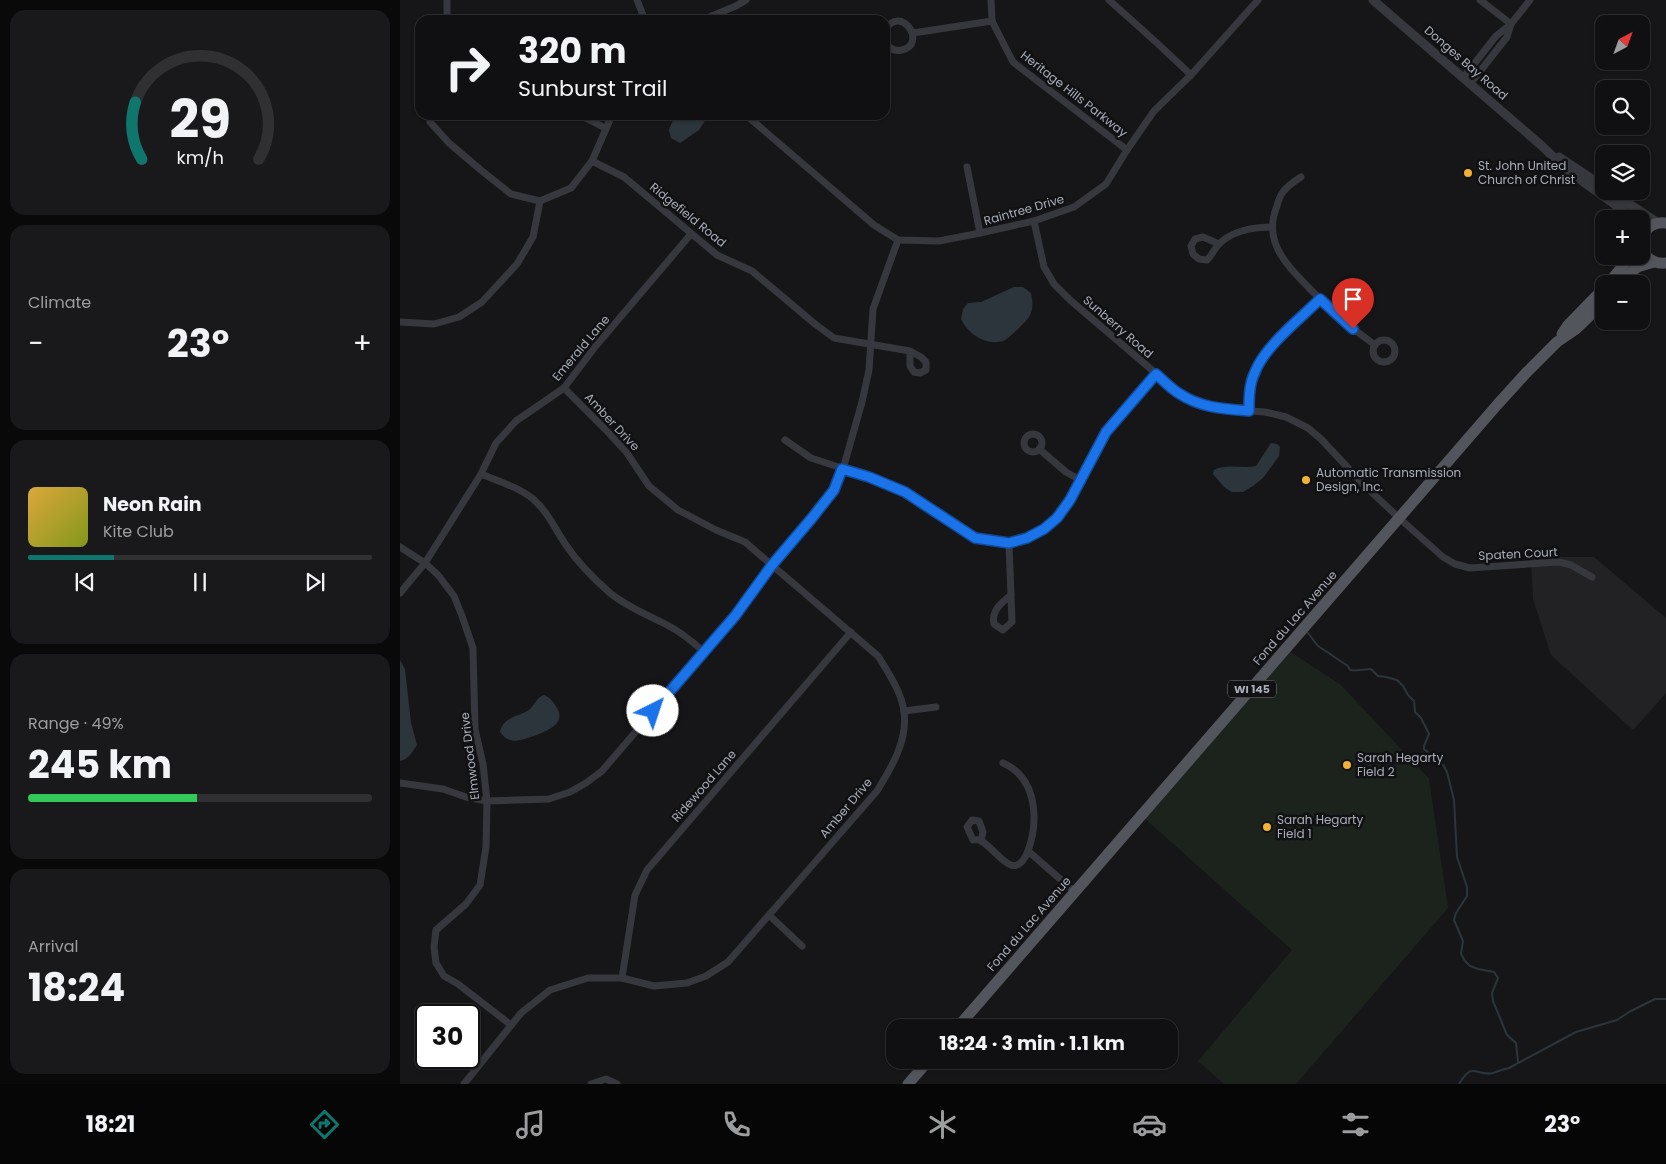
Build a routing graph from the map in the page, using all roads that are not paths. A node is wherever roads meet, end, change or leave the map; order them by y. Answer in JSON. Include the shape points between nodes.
{"nodes":[{"id":1,"x":447,"y":0,"type":"edge"},
{"id":2,"x":637,"y":0,"type":"edge"},
{"id":3,"x":746,"y":0,"type":"edge"},
{"id":4,"x":991,"y":0,"type":"edge"},
{"id":5,"x":1109,"y":0,"type":"edge"},
{"id":6,"x":1258,"y":0,"type":"edge"},
{"id":7,"x":1373,"y":0,"type":"edge"},
{"id":8,"x":1480,"y":0,"type":"edge"},
{"id":9,"x":1530,"y":0,"type":"edge"},
{"id":10,"x":447,"y":15,"type":"edge"},
{"id":11,"x":643,"y":15,"type":"edge"},
{"id":12,"x":714,"y":15,"type":"edge"},
{"id":13,"x":992,"y":21,"type":"junction"},
{"id":14,"x":890,"y":24,"type":"edge"},
{"id":15,"x":1511,"y":24,"type":"junction"},
{"id":16,"x":913,"y":34,"type":"junction"},
{"id":17,"x":890,"y":48,"type":"edge"},
{"id":18,"x":1191,"y":75,"type":"junction"},
{"id":19,"x":1467,"y":81,"type":"junction"},
{"id":20,"x":430,"y":120,"type":"edge"},
{"id":21,"x":590,"y":120,"type":"edge"},
{"id":22,"x":609,"y":120,"type":"edge"},
{"id":23,"x":752,"y":120,"type":"edge"},
{"id":24,"x":605,"y":128,"type":"junction"},
{"id":25,"x":1542,"y":146,"type":"junction"},
{"id":26,"x":1126,"y":150,"type":"junction"},
{"id":27,"x":592,"y":161,"type":"junction"},
{"id":28,"x":967,"y":167,"type":"dead end"},
{"id":29,"x":1301,"y":177,"type":"dead end"},
{"id":30,"x":1595,"y":181,"type":"edge"},
{"id":31,"x":1625,"y":200,"type":"edge"},
{"id":32,"x":540,"y":201,"type":"junction"},
{"id":33,"x":1623,"y":210,"type":"edge"},
{"id":34,"x":1034,"y":221,"type":"junction"},
{"id":35,"x":1662,"y":223,"type":"edge"},
{"id":36,"x":1272,"y":227,"type":"junction"},
{"id":37,"x":1650,"y":227,"type":"edge"},
{"id":38,"x":691,"y":234,"type":"junction"},
{"id":39,"x":980,"y":234,"type":"junction"},
{"id":40,"x":898,"y":240,"type":"junction"},
{"id":41,"x":1219,"y":244,"type":"dead end"},
{"id":42,"x":1661,"y":264,"type":"edge"},
{"id":43,"x":1624,"y":265,"type":"edge"},
{"id":44,"x":1615,"y":275,"type":"edge"},
{"id":45,"x":1629,"y":275,"type":"edge"},
{"id":46,"x":1595,"y":297,"type":"edge"},
{"id":47,"x":1320,"y":299,"type":"junction"},
{"id":48,"x":1595,"y":311,"type":"edge"},
{"id":49,"x":400,"y":322,"type":"edge"},
{"id":50,"x":1557,"y":342,"type":"junction"},
{"id":51,"x":871,"y":344,"type":"junction"},
{"id":52,"x":1375,"y":345,"type":"dead end"},
{"id":53,"x":910,"y":351,"type":"dead end"},
{"id":54,"x":1156,"y":374,"type":"junction"},
{"id":55,"x":564,"y":388,"type":"junction"},
{"id":56,"x":1249,"y":411,"type":"junction"},
{"id":57,"x":785,"y":440,"type":"dead end"},
{"id":58,"x":1039,"y":449,"type":"dead end"},
{"id":59,"x":842,"y":469,"type":"junction"},
{"id":60,"x":481,"y":474,"type":"junction"},
{"id":61,"x":1080,"y":480,"type":"junction"},
{"id":62,"x":1399,"y":518,"type":"junction"},
{"id":63,"x":1009,"y":543,"type":"junction"},
{"id":64,"x":400,"y":547,"type":"edge"},
{"id":65,"x":425,"y":562,"type":"junction"},
{"id":66,"x":772,"y":565,"type":"junction"},
{"id":67,"x":1592,"y":578,"type":"dead end"},
{"id":68,"x":400,"y":593,"type":"edge"},
{"id":69,"x":1011,"y":595,"type":"junction"},
{"id":70,"x":851,"y":632,"type":"junction"},
{"id":71,"x":704,"y":652,"type":"junction"},
{"id":72,"x":936,"y":707,"type":"dead end"},
{"id":73,"x":904,"y":711,"type":"junction"},
{"id":74,"x":1003,"y":763,"type":"dead end"},
{"id":75,"x":400,"y":782,"type":"edge"},
{"id":76,"x":487,"y":801,"type":"junction"},
{"id":77,"x":981,"y":840,"type":"dead end"},
{"id":78,"x":1028,"y":850,"type":"junction"},
{"id":79,"x":1075,"y":892,"type":"junction"},
{"id":80,"x":770,"y":916,"type":"junction"},
{"id":81,"x":802,"y":946,"type":"dead end"},
{"id":82,"x":622,"y":978,"type":"junction"},
{"id":83,"x":966,"y":1019,"type":"edge"},
{"id":84,"x":511,"y":1025,"type":"junction"},
{"id":85,"x":921,"y":1069,"type":"edge"},
{"id":86,"x":464,"y":1084,"type":"edge"},
{"id":87,"x":591,"y":1084,"type":"edge"},
{"id":88,"x":617,"y":1084,"type":"edge"},
{"id":89,"x":908,"y":1084,"type":"edge"}],
"edges":[{"from":1,"to":10,"type":"street"},
{"from":2,"to":11,"type":"street"},
{"from":3,"to":12,"type":"street"},
{"from":4,"to":13,"type":"street","name":"Heritage Hills Parkway"},
{"from":5,"to":18,"type":"street"},
{"from":6,"to":18,"type":"street","name":"Raintree Drive"},
{"from":7,"to":19,"type":"street","name":"Donges Bay Road"},
{"from":8,"to":15,"type":"street"},
{"from":9,"to":15,"type":"street"},
{"from":13,"to":16,"type":"street"},
{"from":13,"to":26,"type":"street","name":"Heritage Hills Parkway","via":[[1013,62]]},
{"from":14,"to":16,"type":"street","via":[[899,21],[908,25]]},
{"from":15,"to":19,"type":"street","via":[[1496,36]]},
{"from":16,"to":17,"type":"street","via":[[908,46],[900,50]]},
{"from":18,"to":26,"type":"street","name":"Raintree Drive","via":[[1154,111]]},
{"from":19,"to":25,"type":"street","name":"Donges Bay Road"},
{"from":20,"to":32,"type":"street","via":[[449,143],[511,194]]},
{"from":21,"to":24,"type":"street"},
{"from":22,"to":24,"type":"street"},
{"from":23,"to":40,"type":"street","via":[[874,225]]},
{"from":24,"to":27,"type":"street"},
{"from":25,"to":30,"type":"street","name":"Donges Bay Road"},
{"from":25,"to":33,"type":"street","name":"Donges Bay Road","via":[[1567,170]]},
{"from":26,"to":34,"type":"street","name":"Raintree Drive","via":[[1106,184],[1074,207]]},
{"from":27,"to":32,"type":"street","via":[[571,188]]},
{"from":27,"to":38,"type":"street","name":"Ridgefield Road","via":[[624,177]]},
{"from":28,"to":39,"type":"street"},
{"from":29,"to":36,"type":"street","via":[[1283,192]]},
{"from":31,"to":35,"type":"street"},
{"from":32,"to":49,"type":"street","via":[[533,236],[517,264],[482,302],[460,317],[434,324]]},
{"from":34,"to":39,"type":"street","name":"Raintree Drive"},
{"from":34,"to":54,"type":"street","name":"Sunberry Road","via":[[1044,267],[1054,284]]},
{"from":35,"to":37,"type":"main road"},
{"from":36,"to":41,"type":"street","via":[[1244,230]]},
{"from":36,"to":47,"type":"street","via":[[1278,253]]},
{"from":38,"to":51,"type":"street","name":"Ridgefield Road","via":[[718,255],[752,271],[834,338]]},
{"from":38,"to":55,"type":"street","name":"Emerald Lane"},
{"from":39,"to":40,"type":"street","name":"Raintree Drive","via":[[939,241]]},
{"from":40,"to":51,"type":"street","via":[[873,309]]},
{"from":42,"to":45,"type":"main road","via":[[1637,267]]},
{"from":43,"to":44,"type":"main road"},
{"from":46,"to":50,"type":"main road","name":"Fond du Lac Avenue","number":"WI 145","via":[[1568,325]]},
{"from":47,"to":52,"type":"street"},
{"from":47,"to":56,"type":"street","via":[[1266,353],[1255,372]]},
{"from":48,"to":50,"type":"main road","name":"Fond du Lac Avenue","number":"WI 145"},
{"from":50,"to":62,"type":"main road","name":"Fond du Lac Avenue","number":"WI 145","via":[[1497,405]]},
{"from":51,"to":53,"type":"street","name":"Ridgefield Road"},
{"from":51,"to":59,"type":"street","via":[[865,389]]},
{"from":54,"to":56,"type":"street","name":"Sunberry Road","via":[[1178,394],[1195,403]]},
{"from":54,"to":61,"type":"street","via":[[1106,432]]},
{"from":55,"to":60,"type":"street","name":"Emerald Lane","via":[[516,421],[496,443]]},
{"from":55,"to":66,"type":"street","name":"Amber Drive","via":[[627,453],[649,486],[678,510],[744,542]]},
{"from":56,"to":62,"type":"street","name":"Sunberry Road","via":[[1286,417],[1308,428]]},
{"from":57,"to":59,"type":"street","via":[[811,458]]},
{"from":58,"to":61,"type":"street"},
{"from":59,"to":63,"type":"street","via":[[905,492],[975,538]]},
{"from":59,"to":66,"type":"street","via":[[834,490]]},
{"from":60,"to":65,"type":"street","name":"Emerald Lane"},
{"from":60,"to":71,"type":"street","via":[[522,491],[532,499],[580,563],[612,595],[689,638]]},
{"from":61,"to":63,"type":"street","via":[[1057,518],[1027,538]]},
{"from":62,"to":67,"type":"street","name":"Spaten Court","via":[[1443,557],[1462,566],[1558,562],[1571,565]]},
{"from":62,"to":79,"type":"main road","name":"Fond du Lac Avenue","number":"WI 145"},
{"from":63,"to":69,"type":"street"},
{"from":64,"to":65,"type":"street","name":"Elmwood Drive"},
{"from":65,"to":68,"type":"street","name":"Emerald Lane"},
{"from":65,"to":76,"type":"street","name":"Elmwood Drive","via":[[454,596],[473,648],[475,729]]},
{"from":66,"to":70,"type":"street","name":"Amber Drive"},
{"from":66,"to":71,"type":"street"},
{"from":69,"to":69,"type":"street","via":[[992,617],[994,624],[1003,630],[1012,622]]},
{"from":70,"to":73,"type":"street","name":"Amber Drive","via":[[878,656],[893,681]]},
{"from":70,"to":82,"type":"street","name":"Ridewood Lane","via":[[647,870],[635,895]]},
{"from":71,"to":76,"type":"street","via":[[602,771],[586,783],[549,799]]},
{"from":72,"to":73,"type":"street"},
{"from":73,"to":80,"type":"street","name":"Amber Drive","via":[[905,729],[894,764],[877,791]]},
{"from":74,"to":78,"type":"street","via":[[1019,774],[1034,804],[1036,822]]},
{"from":75,"to":76,"type":"street"},
{"from":76,"to":84,"type":"street","name":"Elmwood Drive","via":[[486,847],[480,884],[466,904],[436,930],[434,947],[436,963],[444,976]]},
{"from":77,"to":78,"type":"street","via":[[1011,865],[1022,862]]},
{"from":78,"to":79,"type":"street"},
{"from":79,"to":83,"type":"main road","name":"Fond du Lac Avenue","number":"WI 145"},
{"from":80,"to":81,"type":"street"},
{"from":80,"to":82,"type":"street","name":"Amber Drive","via":[[728,962],[706,976],[687,983],[654,986]]},
{"from":82,"to":84,"type":"street","name":"Amber Drive","via":[[588,978],[550,990]]},
{"from":84,"to":86,"type":"street","name":"Amber Drive"},
{"from":85,"to":89,"type":"main road"},
{"from":87,"to":88,"type":"street","via":[[606,1079]]}]}
